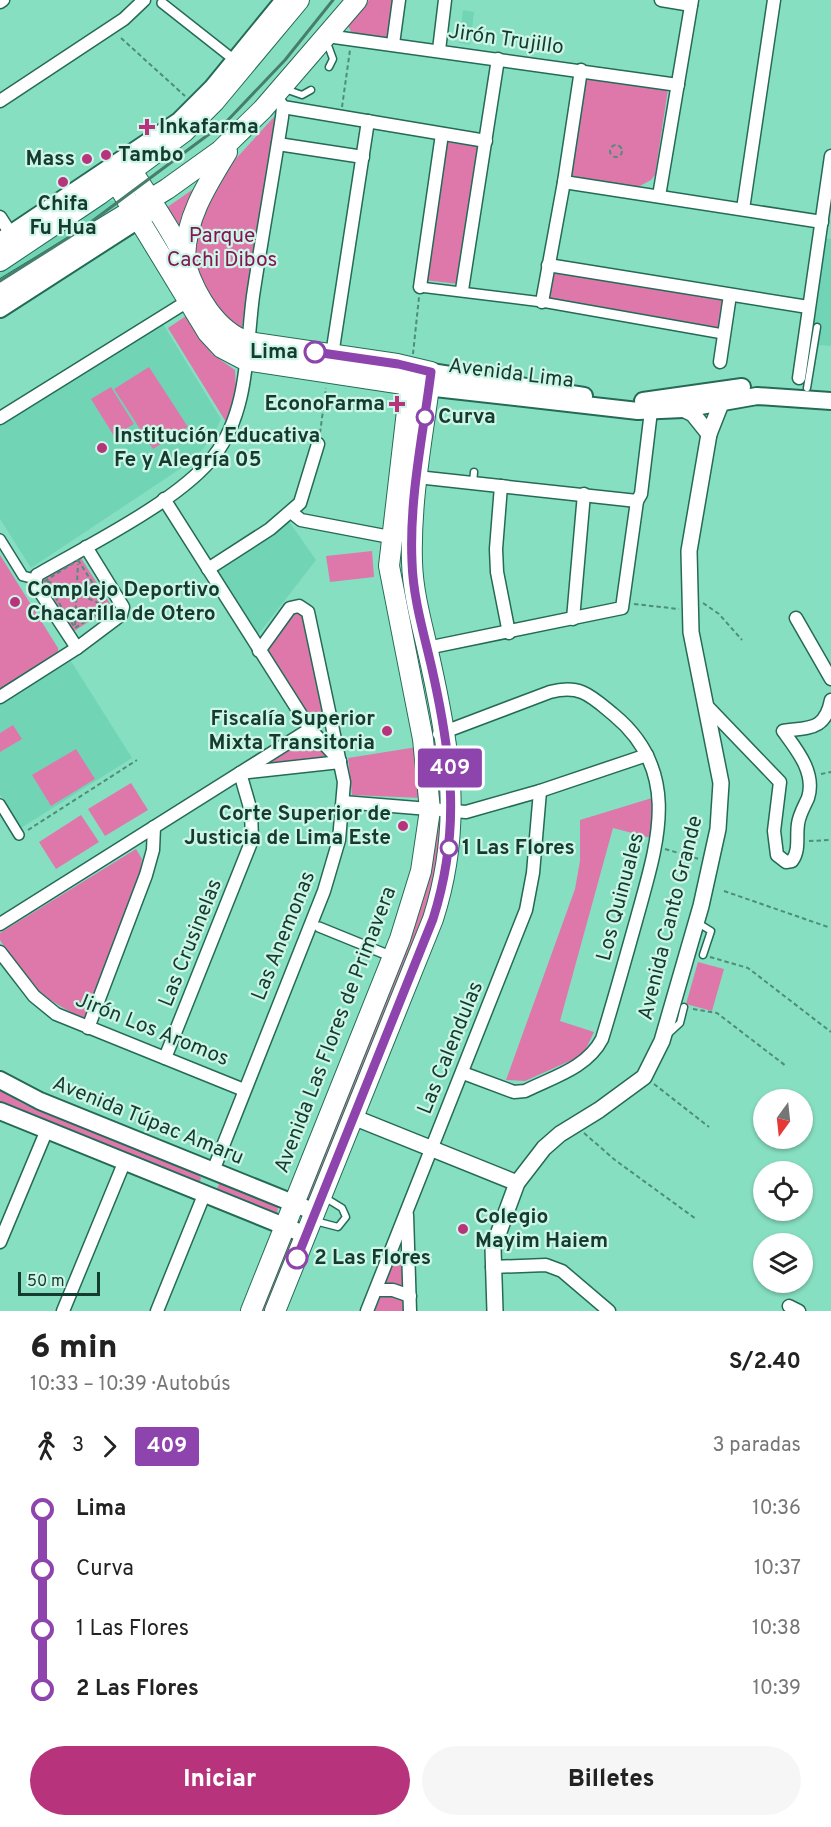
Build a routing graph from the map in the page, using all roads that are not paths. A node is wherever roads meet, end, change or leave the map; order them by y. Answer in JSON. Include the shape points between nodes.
{"nodes":[{"id":1,"x":144,"y":0,"type":"edge"},
{"id":2,"x":284,"y":0,"type":"edge"},
{"id":3,"x":299,"y":0,"type":"edge"},
{"id":4,"x":357,"y":0,"type":"edge"},
{"id":5,"x":399,"y":0,"type":"edge"},
{"id":6,"x":445,"y":0,"type":"edge"},
{"id":7,"x":661,"y":0,"type":"edge"},
{"id":8,"x":774,"y":0,"type":"edge"},
{"id":9,"x":691,"y":2,"type":"edge"},
{"id":10,"x":162,"y":3,"type":"dead end"},
{"id":11,"x":327,"y":38,"type":"junction"},
{"id":12,"x":393,"y":44,"type":"junction"},
{"id":13,"x":439,"y":50,"type":"junction"},
{"id":14,"x":228,"y":55,"type":"dead end"},
{"id":15,"x":498,"y":59,"type":"junction"},
{"id":16,"x":328,"y":67,"type":"dead end"},
{"id":17,"x":581,"y":70,"type":"junction"},
{"id":18,"x":678,"y":85,"type":"junction"},
{"id":19,"x":310,"y":90,"type":"dead end"},
{"id":20,"x":280,"y":96,"type":"junction"},
{"id":21,"x":0,"y":101,"type":"edge"},
{"id":22,"x":368,"y":121,"type":"junction"},
{"id":23,"x":442,"y":134,"type":"junction"},
{"id":24,"x":236,"y":138,"type":"junction"},
{"id":25,"x":486,"y":141,"type":"junction"},
{"id":26,"x":278,"y":144,"type":"junction"},
{"id":27,"x":831,"y":156,"type":"edge"},
{"id":28,"x":363,"y":157,"type":"junction"},
{"id":29,"x":120,"y":170,"type":"junction"},
{"id":30,"x":564,"y":182,"type":"junction"},
{"id":31,"x":658,"y":196,"type":"junction"},
{"id":32,"x":158,"y":199,"type":"junction"},
{"id":33,"x":743,"y":209,"type":"junction"},
{"id":34,"x":136,"y":214,"type":"junction"},
{"id":35,"x":0,"y":217,"type":"edge"},
{"id":36,"x":824,"y":229,"type":"edge"},
{"id":37,"x":5,"y":238,"type":"edge"},
{"id":38,"x":0,"y":261,"type":"edge"},
{"id":39,"x":185,"y":262,"type":"junction"},
{"id":40,"x":548,"y":265,"type":"junction"},
{"id":41,"x":420,"y":287,"type":"joint"},
{"id":42,"x":462,"y":290,"type":"junction"},
{"id":43,"x":0,"y":291,"type":"edge"},
{"id":44,"x":730,"y":295,"type":"junction"},
{"id":45,"x":20,"y":296,"type":"junction"},
{"id":46,"x":0,"y":297,"type":"edge"},
{"id":47,"x":188,"y":301,"type":"junction"},
{"id":48,"x":542,"y":302,"type":"junction"},
{"id":49,"x":808,"y":307,"type":"junction"},
{"id":50,"x":0,"y":309,"type":"edge"},
{"id":51,"x":817,"y":327,"type":"dead end"},
{"id":52,"x":723,"y":334,"type":"junction"},
{"id":53,"x":247,"y":351,"type":"junction"},
{"id":54,"x":720,"y":362,"type":"dead end"},
{"id":55,"x":330,"y":364,"type":"junction"},
{"id":56,"x":419,"y":375,"type":"junction"},
{"id":57,"x":803,"y":383,"type":"junction"},
{"id":58,"x":831,"y":392,"type":"edge"},
{"id":59,"x":722,"y":401,"type":"junction"},
{"id":60,"x":831,"y":401,"type":"edge"},
{"id":61,"x":681,"y":403,"type":"junction"},
{"id":62,"x":651,"y":411,"type":"junction"},
{"id":63,"x":0,"y":418,"type":"edge"},
{"id":64,"x":709,"y":434,"type":"junction"},
{"id":65,"x":318,"y":444,"type":"road end"},
{"id":66,"x":417,"y":477,"type":"junction"},
{"id":67,"x":501,"y":486,"type":"junction"},
{"id":68,"x":584,"y":494,"type":"junction"},
{"id":69,"x":164,"y":499,"type":"junction"},
{"id":70,"x":637,"y":501,"type":"junction"},
{"id":71,"x":291,"y":512,"type":"junction"},
{"id":72,"x":390,"y":537,"type":"junction"},
{"id":73,"x":0,"y":539,"type":"edge"},
{"id":74,"x":86,"y":547,"type":"junction"},
{"id":75,"x":208,"y":569,"type":"junction"},
{"id":76,"x":40,"y":580,"type":"junction"},
{"id":77,"x":796,"y":618,"type":"dead end"},
{"id":78,"x":573,"y":619,"type":"junction"},
{"id":79,"x":509,"y":633,"type":"junction"},
{"id":80,"x":77,"y":648,"type":"junction"},
{"id":81,"x":427,"y":648,"type":"junction"},
{"id":82,"x":259,"y":651,"type":"junction"},
{"id":83,"x":831,"y":679,"type":"edge"},
{"id":84,"x":0,"y":697,"type":"edge"},
{"id":85,"x":831,"y":700,"type":"edge"},
{"id":86,"x":703,"y":702,"type":"junction"},
{"id":87,"x":310,"y":729,"type":"junction"},
{"id":88,"x":446,"y":731,"type":"junction"},
{"id":89,"x":423,"y":739,"type":"junction"},
{"id":90,"x":647,"y":754,"type":"junction"},
{"id":91,"x":340,"y":762,"type":"junction"},
{"id":92,"x":240,"y":773,"type":"junction"},
{"id":93,"x":540,"y":791,"type":"junction"},
{"id":94,"x":344,"y":802,"type":"junction"},
{"id":95,"x":0,"y":804,"type":"edge"},
{"id":96,"x":429,"y":807,"type":"junction"},
{"id":97,"x":453,"y":812,"type":"junction"},
{"id":98,"x":154,"y":827,"type":"junction"},
{"id":99,"x":20,"y":836,"type":"road end"},
{"id":100,"x":696,"y":922,"type":"junction"},
{"id":101,"x":0,"y":924,"type":"edge"},
{"id":102,"x":319,"y":927,"type":"dead end"},
{"id":103,"x":0,"y":952,"type":"edge"},
{"id":104,"x":382,"y":953,"type":"dead end"},
{"id":105,"x":703,"y":955,"type":"dead end"},
{"id":106,"x":684,"y":1007,"type":"road end"},
{"id":107,"x":88,"y":1028,"type":"junction"},
{"id":108,"x":662,"y":1041,"type":"junction"},
{"id":109,"x":165,"y":1058,"type":"junction"},
{"id":110,"x":462,"y":1073,"type":"junction"},
{"id":111,"x":0,"y":1080,"type":"edge"},
{"id":112,"x":244,"y":1090,"type":"junction"},
{"id":113,"x":0,"y":1111,"type":"edge"},
{"id":114,"x":353,"y":1117,"type":"junction"},
{"id":115,"x":46,"y":1132,"type":"junction"},
{"id":116,"x":432,"y":1149,"type":"junction"},
{"id":117,"x":124,"y":1163,"type":"junction"},
{"id":118,"x":213,"y":1171,"type":"junction"},
{"id":119,"x":517,"y":1183,"type":"junction"},
{"id":120,"x":204,"y":1195,"type":"junction"},
{"id":121,"x":294,"y":1204,"type":"junction"},
{"id":122,"x":0,"y":1206,"type":"edge"},
{"id":123,"x":13,"y":1211,"type":"junction"},
{"id":124,"x":407,"y":1211,"type":"junction"},
{"id":125,"x":313,"y":1216,"type":"junction"},
{"id":126,"x":285,"y":1227,"type":"junction"},
{"id":127,"x":0,"y":1242,"type":"edge"},
{"id":128,"x":492,"y":1267,"type":"junction"},
{"id":129,"x":376,"y":1290,"type":"junction"},
{"id":130,"x":410,"y":1296,"type":"junction"},
{"id":131,"x":63,"y":1311,"type":"edge"},
{"id":132,"x":157,"y":1311,"type":"edge"},
{"id":133,"x":251,"y":1311,"type":"edge"},
{"id":134,"x":275,"y":1311,"type":"edge"},
{"id":135,"x":367,"y":1311,"type":"edge"},
{"id":136,"x":410,"y":1311,"type":"edge"},
{"id":137,"x":495,"y":1311,"type":"edge"},
{"id":138,"x":609,"y":1311,"type":"edge"}],
"edges":[{"from":1,"to":21,"type":"street","via":[[124,19]]},
{"from":2,"to":29,"type":"main road","via":[[202,99]]},
{"from":3,"to":29,"type":"main road","via":[[206,111],[183,132]]},
{"from":4,"to":11,"type":"main road"},
{"from":5,"to":12,"type":"street"},
{"from":6,"to":13,"type":"street"},
{"from":7,"to":9,"type":"street"},
{"from":8,"to":33,"type":"street"},
{"from":9,"to":18,"type":"street"},
{"from":10,"to":14,"type":"street"},
{"from":11,"to":12,"type":"street","name":"Jirón Trujillo"},
{"from":11,"to":16,"type":"lane","via":[[333,59]]},
{"from":11,"to":20,"type":"main road"},
{"from":12,"to":13,"type":"street","name":"Jirón Trujillo"},
{"from":13,"to":15,"type":"street","name":"Jirón Trujillo"},
{"from":15,"to":17,"type":"street","name":"Jirón Trujillo"},
{"from":15,"to":25,"type":"street"},
{"from":17,"to":18,"type":"street","name":"Jirón Trujillo"},
{"from":17,"to":30,"type":"street"},
{"from":18,"to":31,"type":"street"},
{"from":19,"to":20,"type":"lane","via":[[302,95]]},
{"from":20,"to":22,"type":"street","via":[[341,117]]},
{"from":20,"to":24,"type":"main road"},
{"from":20,"to":26,"type":"street"},
{"from":22,"to":23,"type":"street"},
{"from":22,"to":28,"type":"street"},
{"from":23,"to":25,"type":"street"},
{"from":23,"to":41,"type":"street"},
{"from":24,"to":32,"type":"main road"},
{"from":24,"to":39,"type":"main road","via":[[200,197],[186,239]]},
{"from":25,"to":42,"type":"street"},
{"from":26,"to":28,"type":"street"},
{"from":26,"to":53,"type":"street"},
{"from":27,"to":36,"type":"street"},
{"from":28,"to":55,"type":"street"},
{"from":29,"to":32,"type":"main road","name":"Avenida Lima"},
{"from":29,"to":34,"type":"main road","name":"Avenida Lima"},
{"from":29,"to":37,"type":"main road"},
{"from":29,"to":38,"type":"main road"},
{"from":30,"to":31,"type":"street"},
{"from":30,"to":40,"type":"street"},
{"from":31,"to":33,"type":"street"},
{"from":32,"to":34,"type":"main road"},
{"from":32,"to":39,"type":"main road","name":"Avenida Lima"},
{"from":33,"to":36,"type":"street"},
{"from":34,"to":43,"type":"main road"},
{"from":34,"to":45,"type":"main road"},
{"from":34,"to":47,"type":"main road","name":"Avenida Lima"},
{"from":35,"to":37,"type":"street"},
{"from":36,"to":49,"type":"street"},
{"from":39,"to":53,"type":"main road","name":"Avenida Lima","via":[[196,289],[217,321]]},
{"from":40,"to":44,"type":"street"},
{"from":40,"to":48,"type":"street"},
{"from":41,"to":42,"type":"street"},
{"from":42,"to":48,"type":"street"},
{"from":44,"to":49,"type":"street"},
{"from":44,"to":52,"type":"street"},
{"from":45,"to":46,"type":"main road"},
{"from":45,"to":50,"type":"main road"},
{"from":47,"to":53,"type":"main road","name":"Avenida Lima","via":[[217,344]]},
{"from":47,"to":63,"type":"street"},
{"from":48,"to":52,"type":"street"},
{"from":49,"to":57,"type":"street"},
{"from":51,"to":57,"type":"lane"},
{"from":52,"to":54,"type":"street"},
{"from":53,"to":55,"type":"main road","name":"Avenida Lima"},
{"from":53,"to":69,"type":"street","via":[[238,406],[225,440],[199,472]]},
{"from":55,"to":56,"type":"main road","name":"Avenida Lima"},
{"from":56,"to":61,"type":"main road","name":"Avenida Lima","via":[[599,398]]},
{"from":56,"to":62,"type":"main road","name":"Avenida Lima","via":[[572,405]]},
{"from":56,"to":66,"type":"main road"},
{"from":56,"to":72,"type":"main road","name":"Avenida Las Flores de Primavera"},
{"from":57,"to":58,"type":"main road","name":"Avenida Lima"},
{"from":57,"to":61,"type":"main road","name":"Avenida Lima","via":[[754,385]]},
{"from":59,"to":60,"type":"main road","name":"Avenida Lima","via":[[767,396]]},
{"from":59,"to":61,"type":"main road","name":"Avenida Lima"},
{"from":59,"to":64,"type":"street","name":"Avenida Canto Grande"},
{"from":61,"to":62,"type":"main road","name":"Avenida Lima"},
{"from":61,"to":64,"type":"street"},
{"from":62,"to":70,"type":"street"},
{"from":64,"to":86,"type":"street","name":"Avenida Canto Grande","via":[[690,540],[688,594]]},
{"from":65,"to":71,"type":"street","via":[[304,497]]},
{"from":66,"to":67,"type":"street","via":[[474,477]]},
{"from":66,"to":81,"type":"main road","via":[[412,562]]},
{"from":67,"to":68,"type":"street"},
{"from":67,"to":79,"type":"street","via":[[496,560]]},
{"from":68,"to":70,"type":"street"},
{"from":68,"to":78,"type":"street"},
{"from":69,"to":74,"type":"street"},
{"from":69,"to":75,"type":"street"},
{"from":70,"to":78,"type":"street","via":[[624,602],[620,609]]},
{"from":71,"to":72,"type":"street","via":[[301,520]]},
{"from":71,"to":75,"type":"street"},
{"from":72,"to":89,"type":"main road","name":"Avenida Las Flores de Primavera","via":[[391,585]]},
{"from":73,"to":76,"type":"street","via":[[23,576]]},
{"from":74,"to":76,"type":"street","via":[[37,575]]},
{"from":74,"to":80,"type":"street","via":[[123,612]]},
{"from":75,"to":82,"type":"street"},
{"from":76,"to":80,"type":"street","via":[[35,584]]},
{"from":77,"to":83,"type":"street"},
{"from":78,"to":79,"type":"street"},
{"from":79,"to":81,"type":"street"},
{"from":80,"to":84,"type":"street"},
{"from":81,"to":88,"type":"main road"},
{"from":82,"to":87,"type":"street"},
{"from":82,"to":91,"type":"street","name":"Las Anemonas","via":[[290,608],[299,606],[308,612]]},
{"from":85,"to":86,"type":"street","via":[[825,719],[818,726],[783,731],[802,757],[809,777],[809,792],[798,822],[797,853],[792,861],[780,860],[776,851],[774,831],[780,782]]},
{"from":86,"to":100,"type":"street","name":"Avenida Canto Grande","via":[[718,765],[721,805],[715,850]]},
{"from":87,"to":91,"type":"street"},
{"from":87,"to":92,"type":"street"},
{"from":88,"to":89,"type":"street","name":"Los Quinuales"},
{"from":88,"to":90,"type":"street","name":"Los Quinuales","via":[[567,688],[594,698],[618,718]]},
{"from":88,"to":97,"type":"main road"},
{"from":89,"to":96,"type":"main road","name":"Avenida Las Flores de Primavera"},
{"from":90,"to":93,"type":"street"},
{"from":90,"to":110,"type":"street","name":"Los Quinuales","via":[[658,795],[658,840],[606,1028],[595,1053],[587,1061],[525,1091],[514,1092]]},
{"from":91,"to":92,"type":"street"},
{"from":91,"to":94,"type":"street","name":"Las Anemonas"},
{"from":92,"to":98,"type":"street"},
{"from":92,"to":109,"type":"street","name":"Las Crusinelas","via":[[251,811],[252,840]]},
{"from":93,"to":97,"type":"street","via":[[483,809]]},
{"from":93,"to":110,"type":"street","name":"Las Calendulas","via":[[526,910]]},
{"from":94,"to":96,"type":"street"},
{"from":94,"to":112,"type":"street","name":"Las Anemonas","via":[[334,864]]},
{"from":95,"to":99,"type":"street"},
{"from":96,"to":97,"type":"street"},
{"from":96,"to":121,"type":"main road","name":"Avenida Las Flores de Primavera","via":[[426,848],[411,911]]},
{"from":97,"to":114,"type":"main road","via":[[447,864],[433,919]]},
{"from":98,"to":101,"type":"street"},
{"from":98,"to":107,"type":"street","via":[[146,875]]},
{"from":100,"to":105,"type":"lane","via":[[711,931]]},
{"from":100,"to":108,"type":"street","name":"Avenida Canto Grande"},
{"from":102,"to":104,"type":"street"},
{"from":103,"to":107,"type":"street","name":"Jirón Los Aromos","via":[[34,996],[56,1014]]},
{"from":106,"to":108,"type":"lane","via":[[680,1023]]},
{"from":107,"to":109,"type":"street","name":"Jirón Los Aromos"},
{"from":108,"to":119,"type":"street","name":"Avenida Canto Grande","via":[[644,1077],[544,1148]]},
{"from":109,"to":112,"type":"street","name":"Jirón Los Aromos"},
{"from":110,"to":116,"type":"street","name":"Las Calendulas"},
{"from":111,"to":118,"type":"main road","name":"Avenida Túpac Amaru","via":[[40,1101]]},
{"from":112,"to":118,"type":"street","name":"Las Anemonas"},
{"from":113,"to":115,"type":"main road"},
{"from":114,"to":116,"type":"street"},
{"from":114,"to":125,"type":"main road"},
{"from":115,"to":117,"type":"main road"},
{"from":115,"to":123,"type":"street"},
{"from":116,"to":119,"type":"street"},
{"from":116,"to":124,"type":"street","name":"Las Calendulas"},
{"from":117,"to":120,"type":"main road"},
{"from":117,"to":131,"type":"street"},
{"from":118,"to":121,"type":"main road","name":"Avenida Túpac Amaru"},
{"from":119,"to":128,"type":"street","name":"Avenida Canto Grande","via":[[495,1240]]},
{"from":120,"to":126,"type":"main road"},
{"from":120,"to":132,"type":"street"},
{"from":121,"to":125,"type":"main road","name":"Avenida Túpac Amaru"},
{"from":121,"to":126,"type":"main road","name":"Avenida Las Flores de Primavera"},
{"from":122,"to":123,"type":"street"},
{"from":123,"to":127,"type":"street"},
{"from":124,"to":129,"type":"street","name":"Las Calendulas"},
{"from":124,"to":130,"type":"street"},
{"from":125,"to":126,"type":"main road"},
{"from":125,"to":134,"type":"main road"},
{"from":126,"to":133,"type":"main road","name":"Avenida Las Flores de Primavera"},
{"from":128,"to":137,"type":"street","name":"Avenida Canto Grande"},
{"from":128,"to":138,"type":"street","via":[[546,1265],[562,1271]]},
{"from":129,"to":130,"type":"street"},
{"from":129,"to":135,"type":"street","name":"Las Calendulas"},
{"from":130,"to":136,"type":"street"}]}
